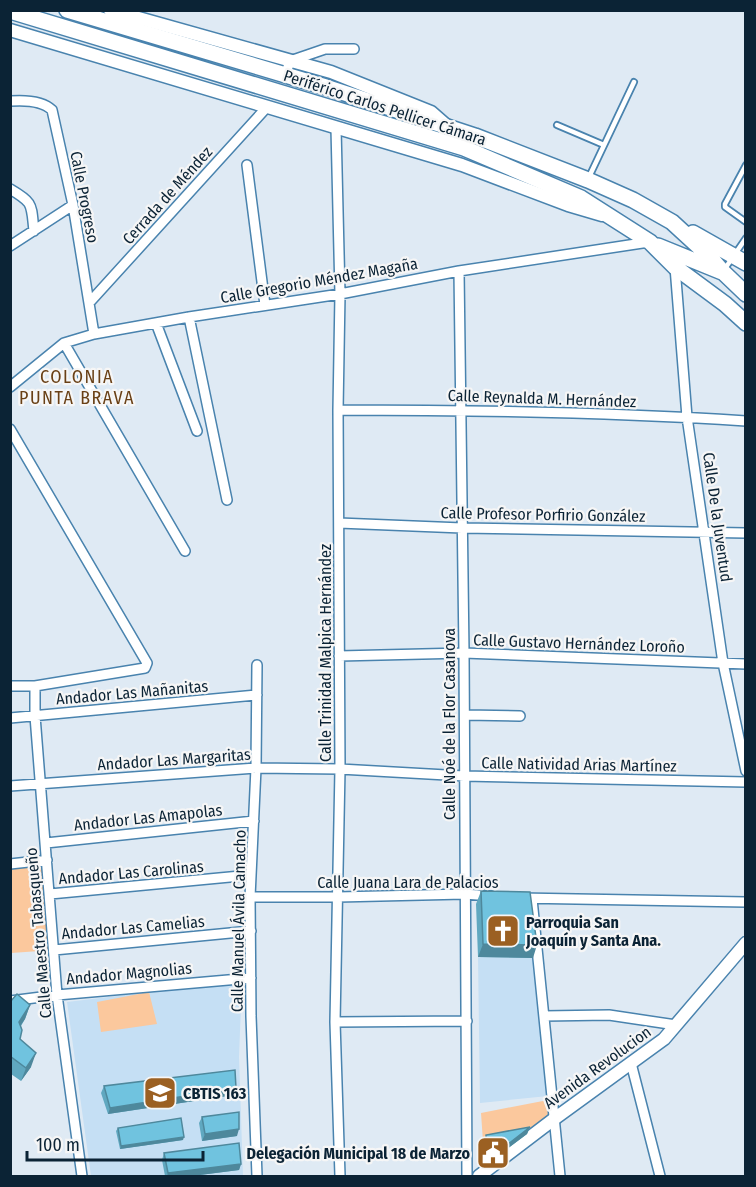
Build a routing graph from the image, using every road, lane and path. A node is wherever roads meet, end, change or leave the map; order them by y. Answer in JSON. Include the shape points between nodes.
{"nodes":[{"id":1,"x":66,"y":10,"type":"edge"},
{"id":2,"x":110,"y":10,"type":"edge"},
{"id":3,"x":10,"y":11,"type":"edge"},
{"id":4,"x":10,"y":30,"type":"edge"},
{"id":5,"x":354,"y":49,"type":"dead end"},
{"id":6,"x":288,"y":69,"type":"junction"},
{"id":7,"x":634,"y":82,"type":"dead end"},
{"id":8,"x":10,"y":101,"type":"edge"},
{"id":9,"x":267,"y":107,"type":"junction"},
{"id":10,"x":557,"y":125,"type":"dead end"},
{"id":11,"x":336,"y":128,"type":"junction"},
{"id":12,"x":604,"y":146,"type":"junction"},
{"id":13,"x":247,"y":165,"type":"dead end"},
{"id":14,"x":746,"y":165,"type":"edge"},
{"id":15,"x":588,"y":180,"type":"junction"},
{"id":16,"x":10,"y":189,"type":"edge"},
{"id":17,"x":73,"y":205,"type":"junction"},
{"id":18,"x":609,"y":217,"type":"junction"},
{"id":19,"x":672,"y":222,"type":"junction"},
{"id":20,"x":746,"y":222,"type":"edge"},
{"id":21,"x":34,"y":231,"type":"junction"},
{"id":22,"x":746,"y":238,"type":"edge"},
{"id":23,"x":650,"y":242,"type":"junction"},
{"id":24,"x":10,"y":246,"type":"edge"},
{"id":25,"x":740,"y":259,"type":"edge"},
{"id":26,"x":675,"y":267,"type":"junction"},
{"id":27,"x":459,"y":271,"type":"junction"},
{"id":28,"x":723,"y":272,"type":"junction"},
{"id":29,"x":746,"y":285,"type":"edge"},
{"id":30,"x":340,"y":294,"type":"junction"},
{"id":31,"x":746,"y":294,"type":"edge"},
{"id":32,"x":89,"y":303,"type":"junction"},
{"id":33,"x":266,"y":305,"type":"junction"},
{"id":34,"x":189,"y":317,"type":"junction"},
{"id":35,"x":156,"y":323,"type":"junction"},
{"id":36,"x":746,"y":323,"type":"edge"},
{"id":37,"x":94,"y":334,"type":"junction"},
{"id":38,"x":64,"y":343,"type":"junction"},
{"id":39,"x":10,"y":387,"type":"edge"},
{"id":40,"x":338,"y":410,"type":"junction"},
{"id":41,"x":461,"y":410,"type":"junction"},
{"id":42,"x":687,"y":417,"type":"junction"},
{"id":43,"x":746,"y":421,"type":"edge"},
{"id":44,"x":10,"y":429,"type":"edge"},
{"id":45,"x":197,"y":431,"type":"dead end"},
{"id":46,"x":227,"y":500,"type":"dead end"},
{"id":47,"x":339,"y":523,"type":"junction"},
{"id":48,"x":462,"y":528,"type":"junction"},
{"id":49,"x":705,"y":532,"type":"junction"},
{"id":50,"x":746,"y":533,"type":"edge"},
{"id":51,"x":185,"y":551,"type":"dead end"},
{"id":52,"x":464,"y":653,"type":"junction"},
{"id":53,"x":339,"y":656,"type":"junction"},
{"id":54,"x":723,"y":663,"type":"junction"},
{"id":55,"x":746,"y":664,"type":"edge"},
{"id":56,"x":257,"y":665,"type":"dead end"},
{"id":57,"x":10,"y":686,"type":"edge"},
{"id":58,"x":35,"y":686,"type":"junction"},
{"id":59,"x":257,"y":695,"type":"junction"},
{"id":60,"x":465,"y":714,"type":"junction"},
{"id":61,"x":35,"y":716,"type":"junction"},
{"id":62,"x":520,"y":716,"type":"dead end"},
{"id":63,"x":10,"y":718,"type":"edge"},
{"id":64,"x":256,"y":768,"type":"junction"},
{"id":65,"x":340,"y":769,"type":"junction"},
{"id":66,"x":746,"y":771,"type":"edge"},
{"id":67,"x":464,"y":776,"type":"junction"},
{"id":68,"x":746,"y":782,"type":"edge"},
{"id":69,"x":41,"y":784,"type":"junction"},
{"id":70,"x":10,"y":786,"type":"edge"},
{"id":71,"x":254,"y":821,"type":"junction"},
{"id":72,"x":46,"y":843,"type":"junction"},
{"id":73,"x":47,"y":860,"type":"junction"},
{"id":74,"x":10,"y":864,"type":"edge"},
{"id":75,"x":251,"y":875,"type":"junction"},
{"id":76,"x":50,"y":894,"type":"junction"},
{"id":77,"x":464,"y":894,"type":"junction"},
{"id":78,"x":250,"y":897,"type":"junction"},
{"id":79,"x":338,"y":897,"type":"junction"},
{"id":80,"x":498,"y":897,"type":"edge"},
{"id":81,"x":509,"y":897,"type":"edge"},
{"id":82,"x":532,"y":899,"type":"junction"},
{"id":83,"x":746,"y":902,"type":"edge"},
{"id":84,"x":250,"y":931,"type":"junction"},
{"id":85,"x":746,"y":943,"type":"edge"},
{"id":86,"x":54,"y":950,"type":"junction"},
{"id":87,"x":251,"y":978,"type":"junction"},
{"id":88,"x":57,"y":994,"type":"junction"},
{"id":89,"x":10,"y":1001,"type":"edge"},
{"id":90,"x":544,"y":1016,"type":"junction"},
{"id":91,"x":335,"y":1022,"type":"junction"},
{"id":92,"x":467,"y":1022,"type":"junction"},
{"id":93,"x":676,"y":1025,"type":"junction"},
{"id":94,"x":631,"y":1063,"type":"junction"},
{"id":95,"x":554,"y":1119,"type":"junction"},
{"id":96,"x":82,"y":1176,"type":"edge"},
{"id":97,"x":257,"y":1176,"type":"edge"},
{"id":98,"x":340,"y":1176,"type":"edge"},
{"id":99,"x":467,"y":1176,"type":"edge"},
{"id":100,"x":479,"y":1176,"type":"edge"},
{"id":101,"x":560,"y":1176,"type":"edge"},
{"id":102,"x":660,"y":1176,"type":"edge"}],
"edges":[{"from":1,"to":6,"type":"main road","name":"Periférico Carlos Pellicer Cámara"},
{"from":2,"to":6,"type":"street"},
{"from":3,"to":18,"type":"main road","name":"Periférico Carlos Pellicer Cámara","via":[[464,148],[580,198]]},
{"from":4,"to":9,"type":"street"},
{"from":5,"to":6,"type":"street","via":[[325,49]]},
{"from":6,"to":15,"type":"main road","name":"Periférico Carlos Pellicer Cámara","via":[[328,79]]},
{"from":7,"to":12,"type":"lane"},
{"from":8,"to":17,"type":"street","name":"Calle Progreso","via":[[46,104],[52,110]]},
{"from":9,"to":11,"type":"street"},
{"from":9,"to":32,"type":"street","name":"Cerrada de Méndez"},
{"from":10,"to":12,"type":"lane"},
{"from":11,"to":18,"type":"street","via":[[462,165]]},
{"from":11,"to":30,"type":"street","name":"Calle Trinidad Malpica Hernández"},
{"from":12,"to":15,"type":"lane"},
{"from":13,"to":33,"type":"street"},
{"from":14,"to":20,"type":"lane","via":[[724,204]]},
{"from":15,"to":19,"type":"main road","name":"Periférico Carlos Pellicer Cámara"},
{"from":16,"to":21,"type":"street","via":[[31,204]]},
{"from":17,"to":21,"type":"street"},
{"from":17,"to":32,"type":"street","name":"Calle Progreso"},
{"from":18,"to":23,"type":"main road","name":"Periférico Carlos Pellicer Cámara"},
{"from":19,"to":25,"type":"main road"},
{"from":19,"to":28,"type":"main road","name":"Periférico Carlos Pellicer Cámara"},
{"from":21,"to":24,"type":"street"},
{"from":22,"to":25,"type":"lane"},
{"from":23,"to":26,"type":"main road","name":"Periférico Carlos Pellicer Cámara"},
{"from":23,"to":27,"type":"street","name":"Calle Gregorio Méndez Magaña"},
{"from":23,"to":28,"type":"main road"},
{"from":25,"to":28,"type":"lane"},
{"from":26,"to":36,"type":"main road","name":"Periférico Carlos Pellicer Cámara"},
{"from":26,"to":42,"type":"street","name":"Calle De la Juventud"},
{"from":27,"to":30,"type":"street","name":"Calle Gregorio Méndez Magaña"},
{"from":27,"to":41,"type":"street","name":"Calle Noé de la Flor Casanova"},
{"from":28,"to":29,"type":"main road"},
{"from":28,"to":31,"type":"main road","name":"Periférico Carlos Pellicer Cámara"},
{"from":30,"to":33,"type":"street","name":"Calle Gregorio Méndez Magaña"},
{"from":30,"to":40,"type":"street","name":"Calle Trinidad Malpica Hernández"},
{"from":32,"to":37,"type":"street","name":"Calle Progreso"},
{"from":33,"to":34,"type":"street","name":"Calle Gregorio Méndez Magaña"},
{"from":34,"to":35,"type":"street","name":"Calle Gregorio Méndez Magaña"},
{"from":34,"to":46,"type":"street"},
{"from":35,"to":37,"type":"street","name":"Calle Gregorio Méndez Magaña"},
{"from":35,"to":45,"type":"street"},
{"from":37,"to":38,"type":"street","name":"Calle Gregorio Méndez Magaña"},
{"from":38,"to":39,"type":"street","name":"Calle Gregorio Méndez Magaña"},
{"from":38,"to":51,"type":"street"},
{"from":40,"to":41,"type":"street","name":"Calle Reynalda M. Hernández"},
{"from":40,"to":47,"type":"street","name":"Calle Trinidad Malpica Hernández"},
{"from":41,"to":42,"type":"street","name":"Calle Reynalda M. Hernández"},
{"from":41,"to":48,"type":"street","name":"Calle Noé de la Flor Casanova"},
{"from":42,"to":43,"type":"street","name":"Calle Reynalda M. Hernández"},
{"from":42,"to":49,"type":"street","name":"Calle De la Juventud"},
{"from":44,"to":58,"type":"street","via":[[147,663],[145,668]]},
{"from":47,"to":48,"type":"street","name":"Calle Profesor Porfirio González"},
{"from":47,"to":53,"type":"street","name":"Calle Trinidad Malpica Hernández"},
{"from":48,"to":49,"type":"street","name":"Calle Profesor Porfirio González"},
{"from":48,"to":52,"type":"street","name":"Calle Noé de la Flor Casanova"},
{"from":49,"to":50,"type":"street","name":"Calle Profesor Porfirio González"},
{"from":49,"to":54,"type":"street","name":"Calle De la Juventud"},
{"from":52,"to":53,"type":"street","name":"Calle Gustavo Hernández Loroño"},
{"from":52,"to":54,"type":"street","name":"Calle Gustavo Hernández Loroño"},
{"from":52,"to":60,"type":"street","name":"Calle Noé de la Flor Casanova"},
{"from":53,"to":65,"type":"street","name":"Calle Trinidad Malpica Hernández"},
{"from":54,"to":55,"type":"street","name":"Calle Gustavo Hernández Loroño"},
{"from":54,"to":66,"type":"street","name":"Calle De la Juventud"},
{"from":56,"to":59,"type":"street","name":"Calle Manuel Ávila Camacho"},
{"from":57,"to":58,"type":"street"},
{"from":58,"to":61,"type":"street","name":"Calle Maestro Tabasqueño"},
{"from":59,"to":61,"type":"street","name":"Andador Las Mañanitas"},
{"from":59,"to":64,"type":"street","name":"Calle Manuel Ávila Camacho"},
{"from":60,"to":62,"type":"street"},
{"from":60,"to":67,"type":"street","name":"Calle Noé de la Flor Casanova"},
{"from":61,"to":63,"type":"street","name":"Andador Las Mañanitas"},
{"from":61,"to":69,"type":"street","name":"Calle Maestro Tabasqueño"},
{"from":64,"to":65,"type":"street","name":"Andador Las Margaritas"},
{"from":64,"to":69,"type":"street","name":"Andador Las Margaritas"},
{"from":64,"to":71,"type":"street","name":"Calle Manuel Ávila Camacho"},
{"from":65,"to":67,"type":"street","name":"Calle Natividad Arias Martínez"},
{"from":65,"to":79,"type":"street","name":"Calle Trinidad Malpica Hernández"},
{"from":67,"to":68,"type":"street","name":"Calle Natividad Arias Martínez"},
{"from":67,"to":77,"type":"street","name":"Calle Noé de la Flor Casanova"},
{"from":69,"to":70,"type":"street","name":"Andador Las Margaritas"},
{"from":69,"to":72,"type":"street","name":"Calle Maestro Tabasqueño"},
{"from":71,"to":72,"type":"street","name":"Andador Las Amapolas"},
{"from":71,"to":75,"type":"street","name":"Calle Manuel Ávila Camacho"},
{"from":72,"to":73,"type":"street","name":"Calle Maestro Tabasqueño"},
{"from":73,"to":74,"type":"street"},
{"from":73,"to":76,"type":"street","name":"Calle Maestro Tabasqueño"},
{"from":75,"to":76,"type":"street","name":"Andador Las Carolinas"},
{"from":75,"to":78,"type":"street","name":"Calle Manuel Ávila Camacho"},
{"from":76,"to":86,"type":"street","name":"Calle Maestro Tabasqueño"},
{"from":77,"to":79,"type":"street","name":"Calle Juana Lara de Palacios"},
{"from":77,"to":80,"type":"street","name":"Calle Juana Lara de Palacios"},
{"from":77,"to":92,"type":"street","name":"Calle Noé de la Flor Casanova"},
{"from":78,"to":79,"type":"street","name":"Calle Juana Lara de Palacios"},
{"from":78,"to":84,"type":"street","name":"Calle Manuel Ávila Camacho"},
{"from":79,"to":91,"type":"street","name":"Calle Trinidad Malpica Hernández"},
{"from":81,"to":82,"type":"street","name":"Calle Juana Lara de Palacios"},
{"from":82,"to":83,"type":"street","name":"Calle Juana Lara de Palacios"},
{"from":82,"to":90,"type":"street"},
{"from":84,"to":86,"type":"street","name":"Andador Las Camelias"},
{"from":84,"to":87,"type":"street","name":"Calle Manuel Ávila Camacho"},
{"from":85,"to":93,"type":"street","name":"Avenida Revolucion"},
{"from":86,"to":88,"type":"street","name":"Calle Maestro Tabasqueño"},
{"from":87,"to":88,"type":"street","name":"Andador Magnolias"},
{"from":87,"to":97,"type":"street","name":"Calle Manuel Ávila Camacho"},
{"from":88,"to":89,"type":"street","name":"Andador Magnolias"},
{"from":88,"to":96,"type":"street","name":"Calle Maestro Tabasqueño"},
{"from":90,"to":93,"type":"street","via":[[609,1015]]},
{"from":90,"to":95,"type":"street"},
{"from":91,"to":92,"type":"street"},
{"from":91,"to":98,"type":"street","name":"Calle Trinidad Malpica Hernández"},
{"from":92,"to":99,"type":"street","name":"Calle Noé de la Flor Casanova"},
{"from":93,"to":94,"type":"street","name":"Avenida Revolucion"},
{"from":94,"to":95,"type":"street","name":"Avenida Revolucion"},
{"from":94,"to":102,"type":"street"},
{"from":95,"to":100,"type":"street","name":"Avenida Revolucion"},
{"from":95,"to":101,"type":"street"}]}
